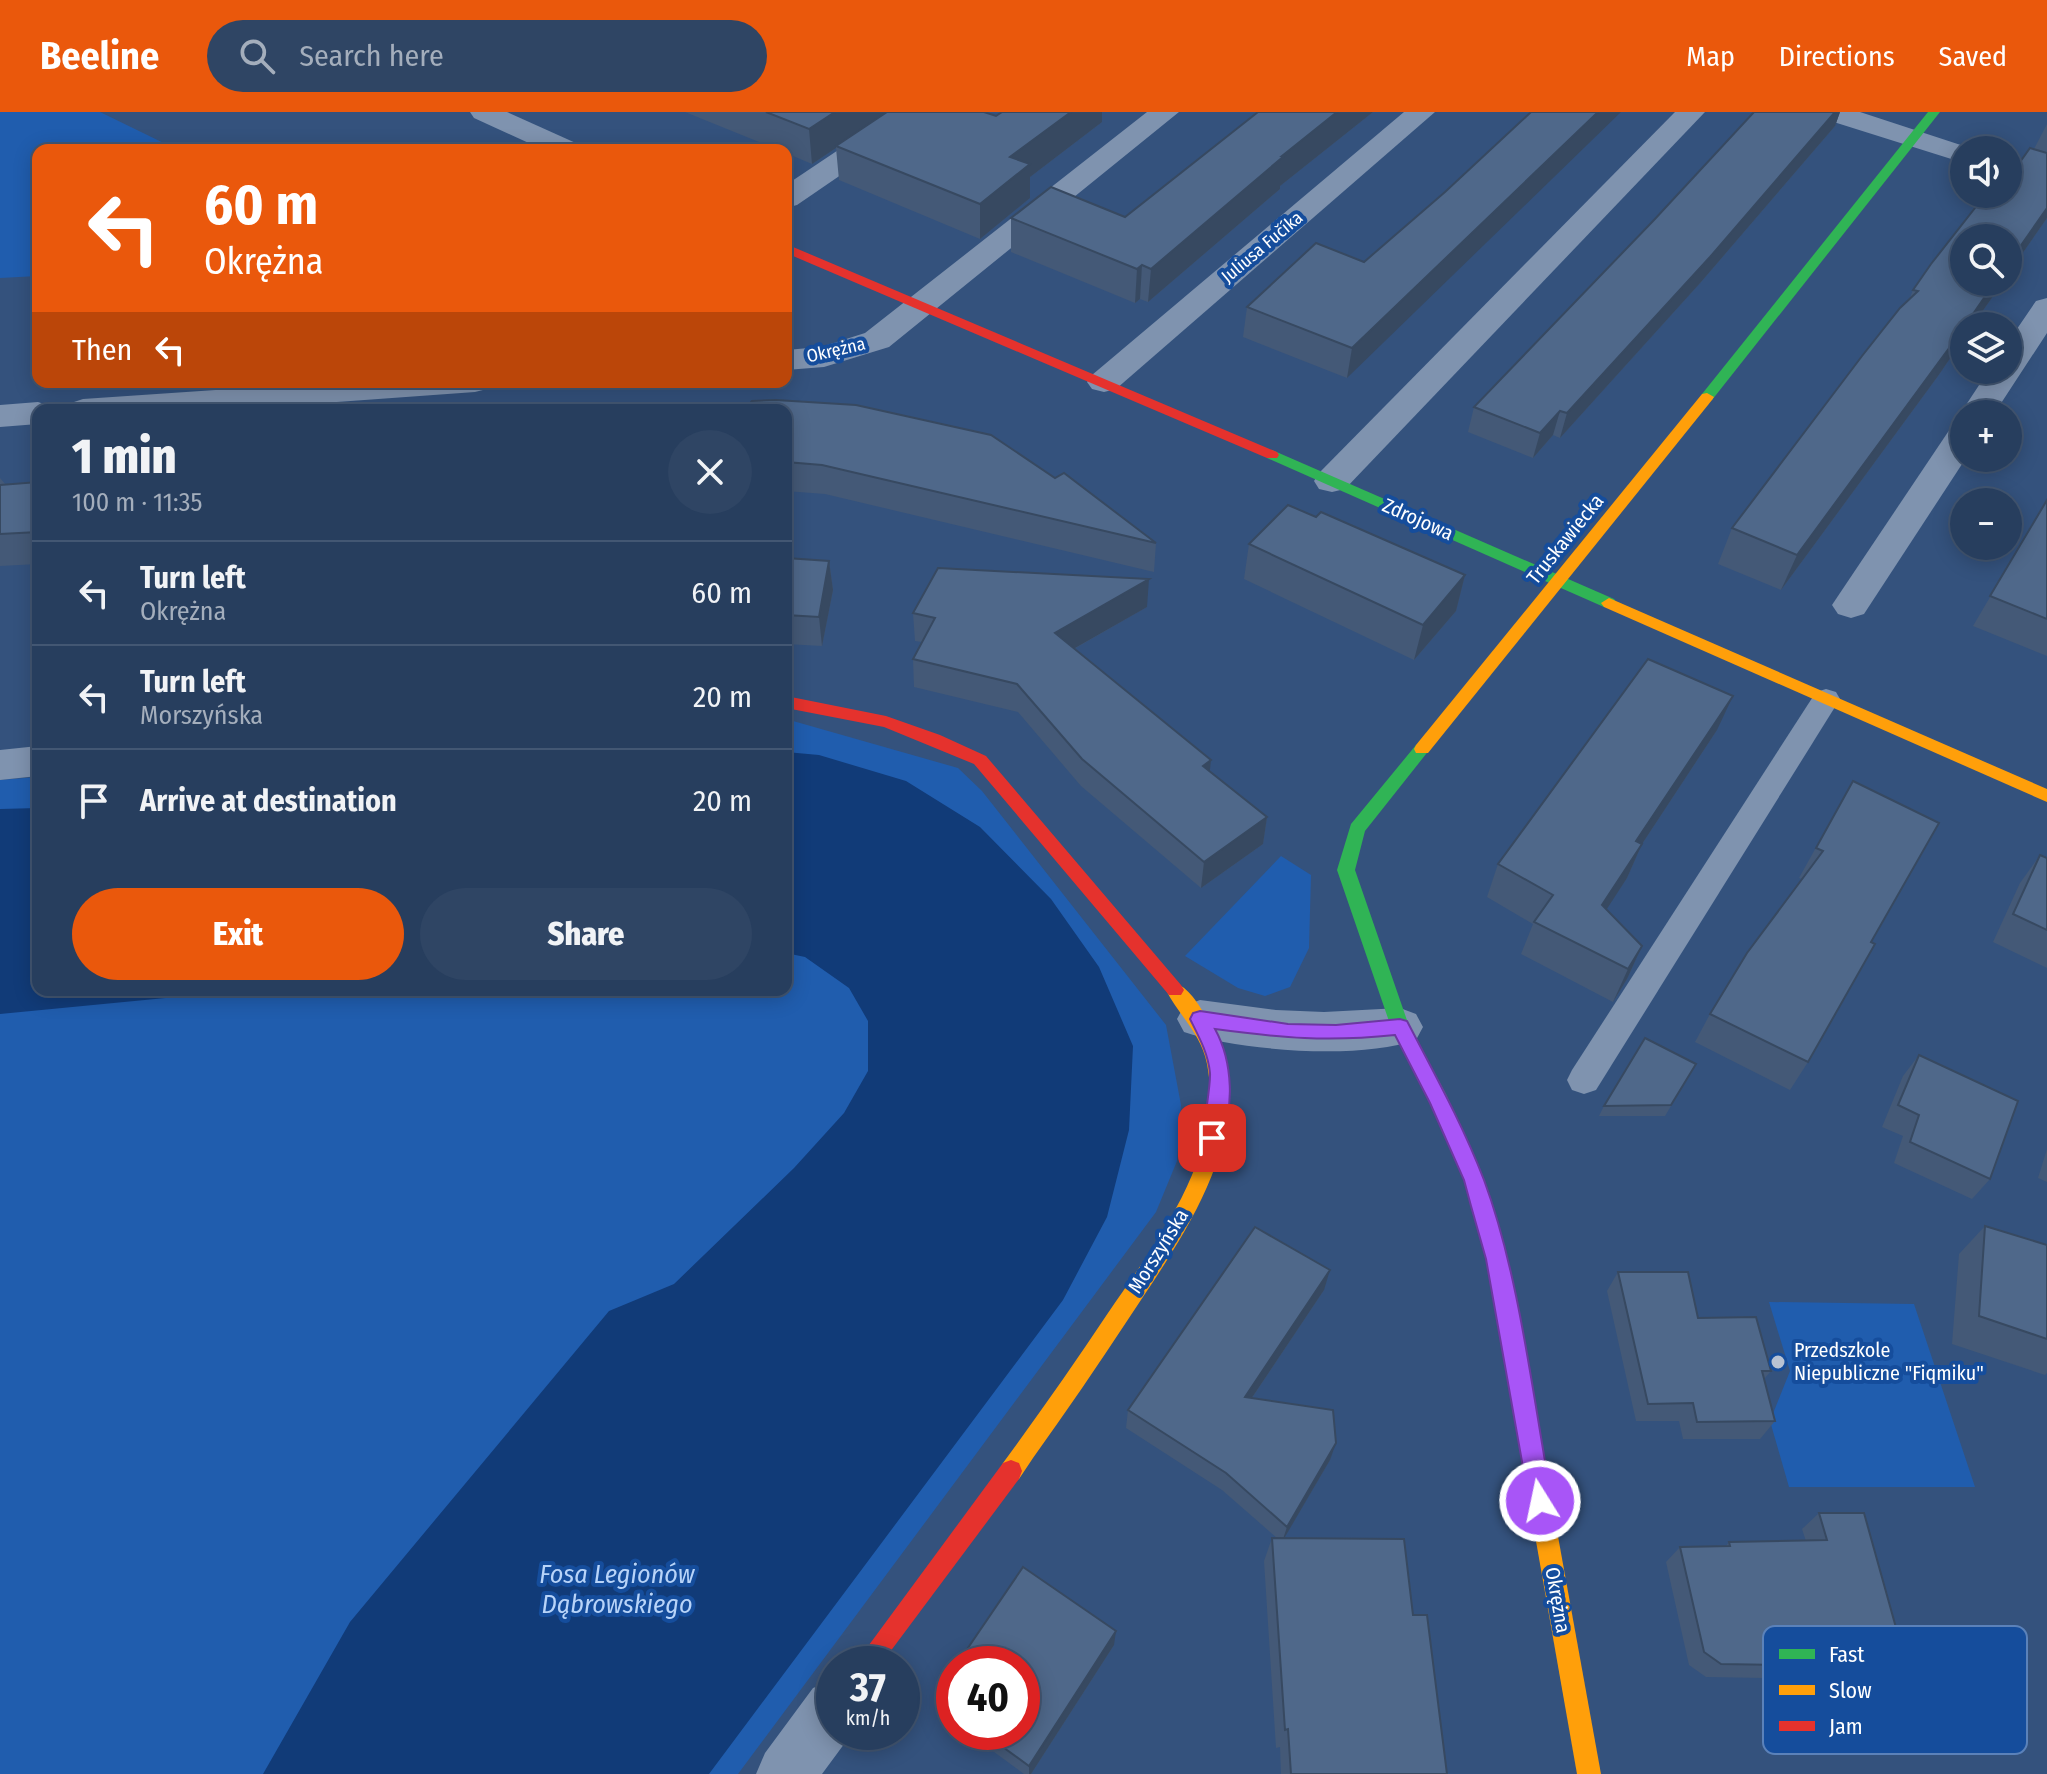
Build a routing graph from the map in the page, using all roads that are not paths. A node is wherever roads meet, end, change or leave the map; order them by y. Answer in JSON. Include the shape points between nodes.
{"nodes":[{"id":1,"x":484,"y":112,"type":"edge"},
{"id":2,"x":914,"y":112,"type":"edge"},
{"id":3,"x":1165,"y":112,"type":"edge"},
{"id":4,"x":1421,"y":112,"type":"edge"},
{"id":5,"x":1691,"y":112,"type":"edge"},
{"id":6,"x":1831,"y":112,"type":"edge"},
{"id":7,"x":1934,"y":112,"type":"edge"},
{"id":8,"x":1913,"y":138,"type":"junction"},
{"id":9,"x":555,"y":144,"type":"edge"},
{"id":10,"x":1950,"y":150,"type":"edge"},
{"id":11,"x":2022,"y":173,"type":"edge"},
{"id":12,"x":2047,"y":181,"type":"edge"},
{"id":13,"x":792,"y":195,"type":"edge"},
{"id":14,"x":792,"y":250,"type":"edge"},
{"id":15,"x":920,"y":303,"type":"junction"},
{"id":16,"x":2047,"y":308,"type":"edge"},
{"id":17,"x":2022,"y":346,"type":"edge"},
{"id":18,"x":792,"y":360,"type":"edge"},
{"id":19,"x":1104,"y":382,"type":"junction"},
{"id":20,"x":422,"y":388,"type":"edge"},
{"id":21,"x":289,"y":403,"type":"edge"},
{"id":22,"x":260,"y":404,"type":"edge"},
{"id":23,"x":32,"y":413,"type":"edge"},
{"id":24,"x":0,"y":416,"type":"edge"},
{"id":25,"x":1950,"y":455,"type":"edge"},
{"id":26,"x":1332,"y":481,"type":"junction"},
{"id":27,"x":1559,"y":582,"type":"junction"},
{"id":28,"x":1851,"y":605,"type":"dead end"},
{"id":29,"x":1826,"y":699,"type":"junction"},
{"id":30,"x":792,"y":703,"type":"edge"},
{"id":31,"x":32,"y":762,"type":"edge"},
{"id":32,"x":0,"y":765,"type":"edge"},
{"id":33,"x":2047,"y":796,"type":"edge"},
{"id":34,"x":1200,"y":1019,"type":"junction"},
{"id":35,"x":1400,"y":1027,"type":"junction"},
{"id":36,"x":1584,"y":1080,"type":"dead end"},
{"id":37,"x":880,"y":1646,"type":"edge"},
{"id":38,"x":816,"y":1733,"type":"edge"},
{"id":39,"x":786,"y":1774,"type":"edge"},
{"id":40,"x":1589,"y":1774,"type":"edge"}],
"edges":[{"from":1,"to":9,"type":"street"},
{"from":2,"to":13,"type":"street"},
{"from":3,"to":15,"type":"street","name":"Okrężna"},
{"from":4,"to":19,"type":"street","name":"Juliusa Fučíka"},
{"from":5,"to":26,"type":"street"},
{"from":6,"to":8,"type":"street"},
{"from":7,"to":8,"type":"street","name":"Truskawiecka"},
{"from":8,"to":10,"type":"street"},
{"from":8,"to":27,"type":"street","name":"Truskawiecka"},
{"from":11,"to":12,"type":"street"},
{"from":14,"to":15,"type":"street","name":"Zdrojowa"},
{"from":15,"to":18,"type":"street","name":"Okrężna","via":[[877,340],[824,357]]},
{"from":15,"to":19,"type":"street","name":"Zdrojowa"},
{"from":16,"to":17,"type":"street"},
{"from":19,"to":26,"type":"street","name":"Zdrojowa"},
{"from":20,"to":21,"type":"street"},
{"from":21,"to":22,"type":"street"},
{"from":23,"to":24,"type":"street"},
{"from":25,"to":28,"type":"street"},
{"from":26,"to":27,"type":"street","name":"Zdrojowa"},
{"from":27,"to":29,"type":"street","name":"Zdrojowa"},
{"from":27,"to":35,"type":"street","name":"Truskawiecka","via":[[1357,829],[1346,870]]},
{"from":29,"to":33,"type":"street","name":"Zdrojowa"},
{"from":29,"to":36,"type":"lane"},
{"from":30,"to":34,"type":"street","name":"Morszyńska","via":[[924,733],[980,760]]},
{"from":31,"to":32,"type":"street"},
{"from":34,"to":35,"type":"street","via":[[1293,1032]]},
{"from":34,"to":37,"type":"street","name":"Morszyńska","via":[[1214,1045],[1219,1109],[1205,1166],[1185,1211],[1084,1369]]},
{"from":35,"to":40,"type":"street","name":"Okrężna","via":[[1474,1180],[1497,1259]]},
{"from":38,"to":39,"type":"street"}]}
